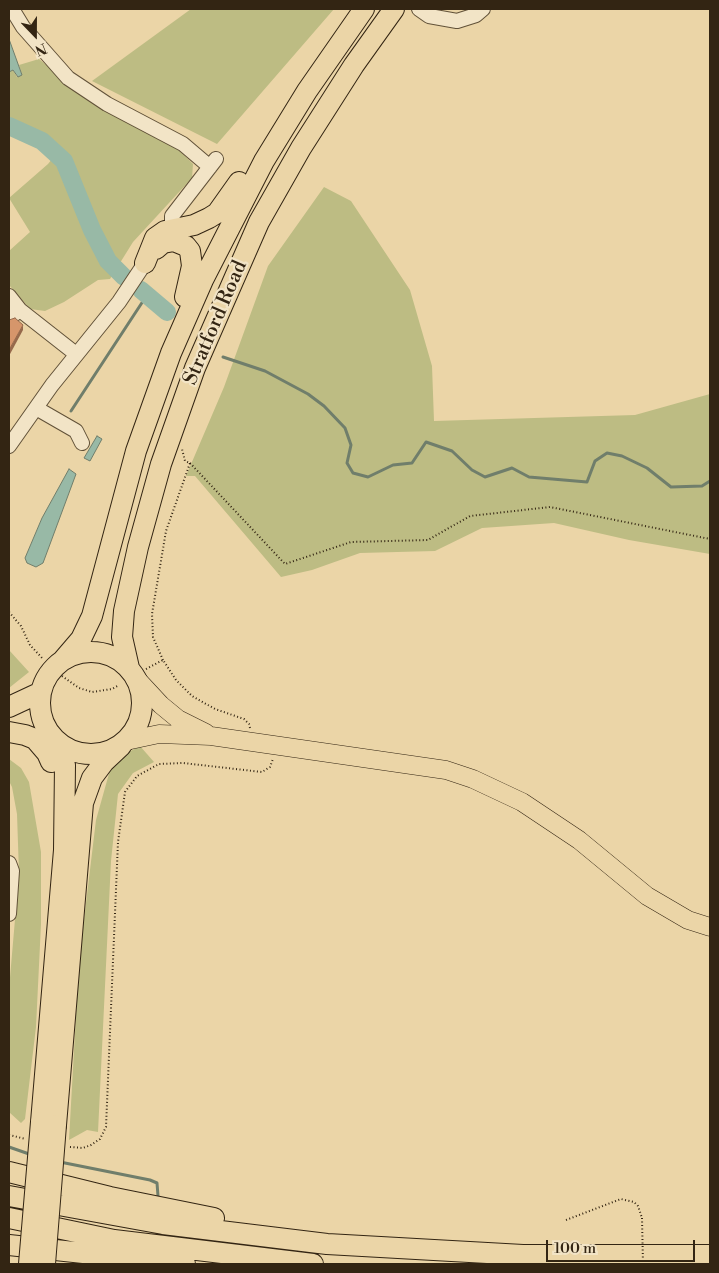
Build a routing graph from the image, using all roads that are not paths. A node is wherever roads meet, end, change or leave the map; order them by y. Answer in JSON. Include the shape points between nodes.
{"nodes":[{"id":1,"x":12,"y":9,"type":"edge"},
{"id":2,"x":363,"y":9,"type":"edge"},
{"id":3,"x":394,"y":9,"type":"edge"},
{"id":4,"x":419,"y":9,"type":"edge"},
{"id":5,"x":483,"y":9,"type":"edge"},
{"id":6,"x":443,"y":14,"type":"edge"},
{"id":7,"x":230,"y":198,"type":"junction"},
{"id":8,"x":172,"y":229,"type":"junction"},
{"id":9,"x":145,"y":262,"type":"junction"},
{"id":10,"x":190,"y":286,"type":"junction"},
{"id":11,"x":9,"y":296,"type":"edge"},
{"id":12,"x":14,"y":314,"type":"edge"},
{"id":13,"x":76,"y":354,"type":"junction"},
{"id":14,"x":36,"y":408,"type":"junction"},
{"id":15,"x":82,"y":443,"type":"dead end"},
{"id":16,"x":9,"y":446,"type":"edge"},
{"id":17,"x":136,"y":451,"type":"junction"},
{"id":18,"x":62,"y":668,"type":"junction"},
{"id":19,"x":131,"y":676,"type":"junction"},
{"id":20,"x":39,"y":693,"type":"junction"},
{"id":21,"x":9,"y":707,"type":"edge"},
{"id":22,"x":9,"y":723,"type":"edge"},
{"id":23,"x":9,"y":732,"type":"edge"},
{"id":24,"x":211,"y":736,"type":"junction"},
{"id":25,"x":52,"y":738,"type":"junction"},
{"id":26,"x":124,"y":744,"type":"junction"},
{"id":27,"x":9,"y":863,"type":"edge"},
{"id":28,"x":9,"y":914,"type":"edge"},
{"id":29,"x":710,"y":928,"type":"edge"},
{"id":30,"x":51,"y":1009,"type":"junction"},
{"id":31,"x":49,"y":1124,"type":"junction"},
{"id":32,"x":9,"y":1172,"type":"edge"},
{"id":33,"x":9,"y":1196,"type":"edge"},
{"id":34,"x":9,"y":1218,"type":"edge"},
{"id":35,"x":327,"y":1244,"type":"junction"},
{"id":36,"x":9,"y":1245,"type":"edge"},
{"id":37,"x":710,"y":1255,"type":"edge"},
{"id":38,"x":262,"y":1259,"type":"junction"},
{"id":39,"x":29,"y":1264,"type":"edge"},
{"id":40,"x":45,"y":1264,"type":"edge"},
{"id":41,"x":185,"y":1264,"type":"edge"},
{"id":42,"x":202,"y":1264,"type":"edge"},
{"id":43,"x":313,"y":1264,"type":"edge"}],
"edges":[{"from":1,"to":8,"type":"street","via":[[23,27],[68,78],[107,104],[213,163],[172,216]]},
{"from":2,"to":7,"type":"highway","via":[[281,116]]},
{"from":2,"to":17,"type":"highway","name":"Stratford Road","via":[[292,114],[235,214],[185,320]]},
{"from":3,"to":19,"type":"highway","name":"Stratford Road","via":[[306,140],[259,222],[195,368],[161,464],[124,611],[122,637]]},
{"from":4,"to":6,"type":"street","via":[[429,16]]},
{"from":5,"to":6,"type":"street","via":[[458,21]]},
{"from":7,"to":8,"type":"highway","via":[[209,218]]},
{"from":7,"to":10,"type":"highway","via":[[208,240]]},
{"from":8,"to":9,"type":"highway","via":[[155,238]]},
{"from":9,"to":10,"type":"highway","via":[[163,243],[180,242],[192,258]]},
{"from":9,"to":13,"type":"street","via":[[119,302]]},
{"from":10,"to":17,"type":"highway","via":[[164,352]]},
{"from":11,"to":12,"type":"street"},
{"from":12,"to":13,"type":"street"},
{"from":13,"to":14,"type":"street"},
{"from":14,"to":15,"type":"street","via":[[76,431]]},
{"from":14,"to":16,"type":"street"},
{"from":17,"to":18,"type":"highway","name":"Stratford Road","via":[[92,616]]},
{"from":18,"to":19,"type":"highway","via":[[76,654],[103,653],[118,659]]},
{"from":18,"to":20,"type":"highway","name":"Stratford Road","via":[[51,672]]},
{"from":19,"to":24,"type":"main road","via":[[178,718]]},
{"from":19,"to":26,"type":"highway","name":"Stratford Road","via":[[140,688],[141,710],[139,722]]},
{"from":20,"to":21,"type":"highway"},
{"from":20,"to":25,"type":"highway","via":[[40,715]]},
{"from":22,"to":25,"type":"highway","via":[[25,724]]},
{"from":23,"to":30,"type":"highway","via":[[34,739],[47,753],[53,767]]},
{"from":24,"to":26,"type":"main road","via":[[159,734]]},
{"from":24,"to":29,"type":"main road","via":[[420,766],[473,779],[550,819],[647,896],[688,920]]},
{"from":25,"to":26,"type":"highway","via":[[71,749],[87,753]]},
{"from":25,"to":30,"type":"highway","via":[[65,765],[64,850]]},
{"from":26,"to":31,"type":"highway","name":"Stratford Road","via":[[92,778],[83,803]]},
{"from":27,"to":28,"type":"street","via":[[12,871]]},
{"from":30,"to":31,"type":"highway"},
{"from":31,"to":39,"type":"highway","bridge":true},
{"from":31,"to":40,"type":"highway","bridge":true},
{"from":32,"to":35,"type":"highway","via":[[110,1198],[276,1228]]},
{"from":33,"to":35,"type":"highway","via":[[163,1224]]},
{"from":34,"to":38,"type":"highway","via":[[114,1240]]},
{"from":35,"to":37,"type":"highway","via":[[523,1256]]},
{"from":36,"to":41,"type":"highway"},
{"from":38,"to":42,"type":"highway"},
{"from":38,"to":43,"type":"highway"}]}
